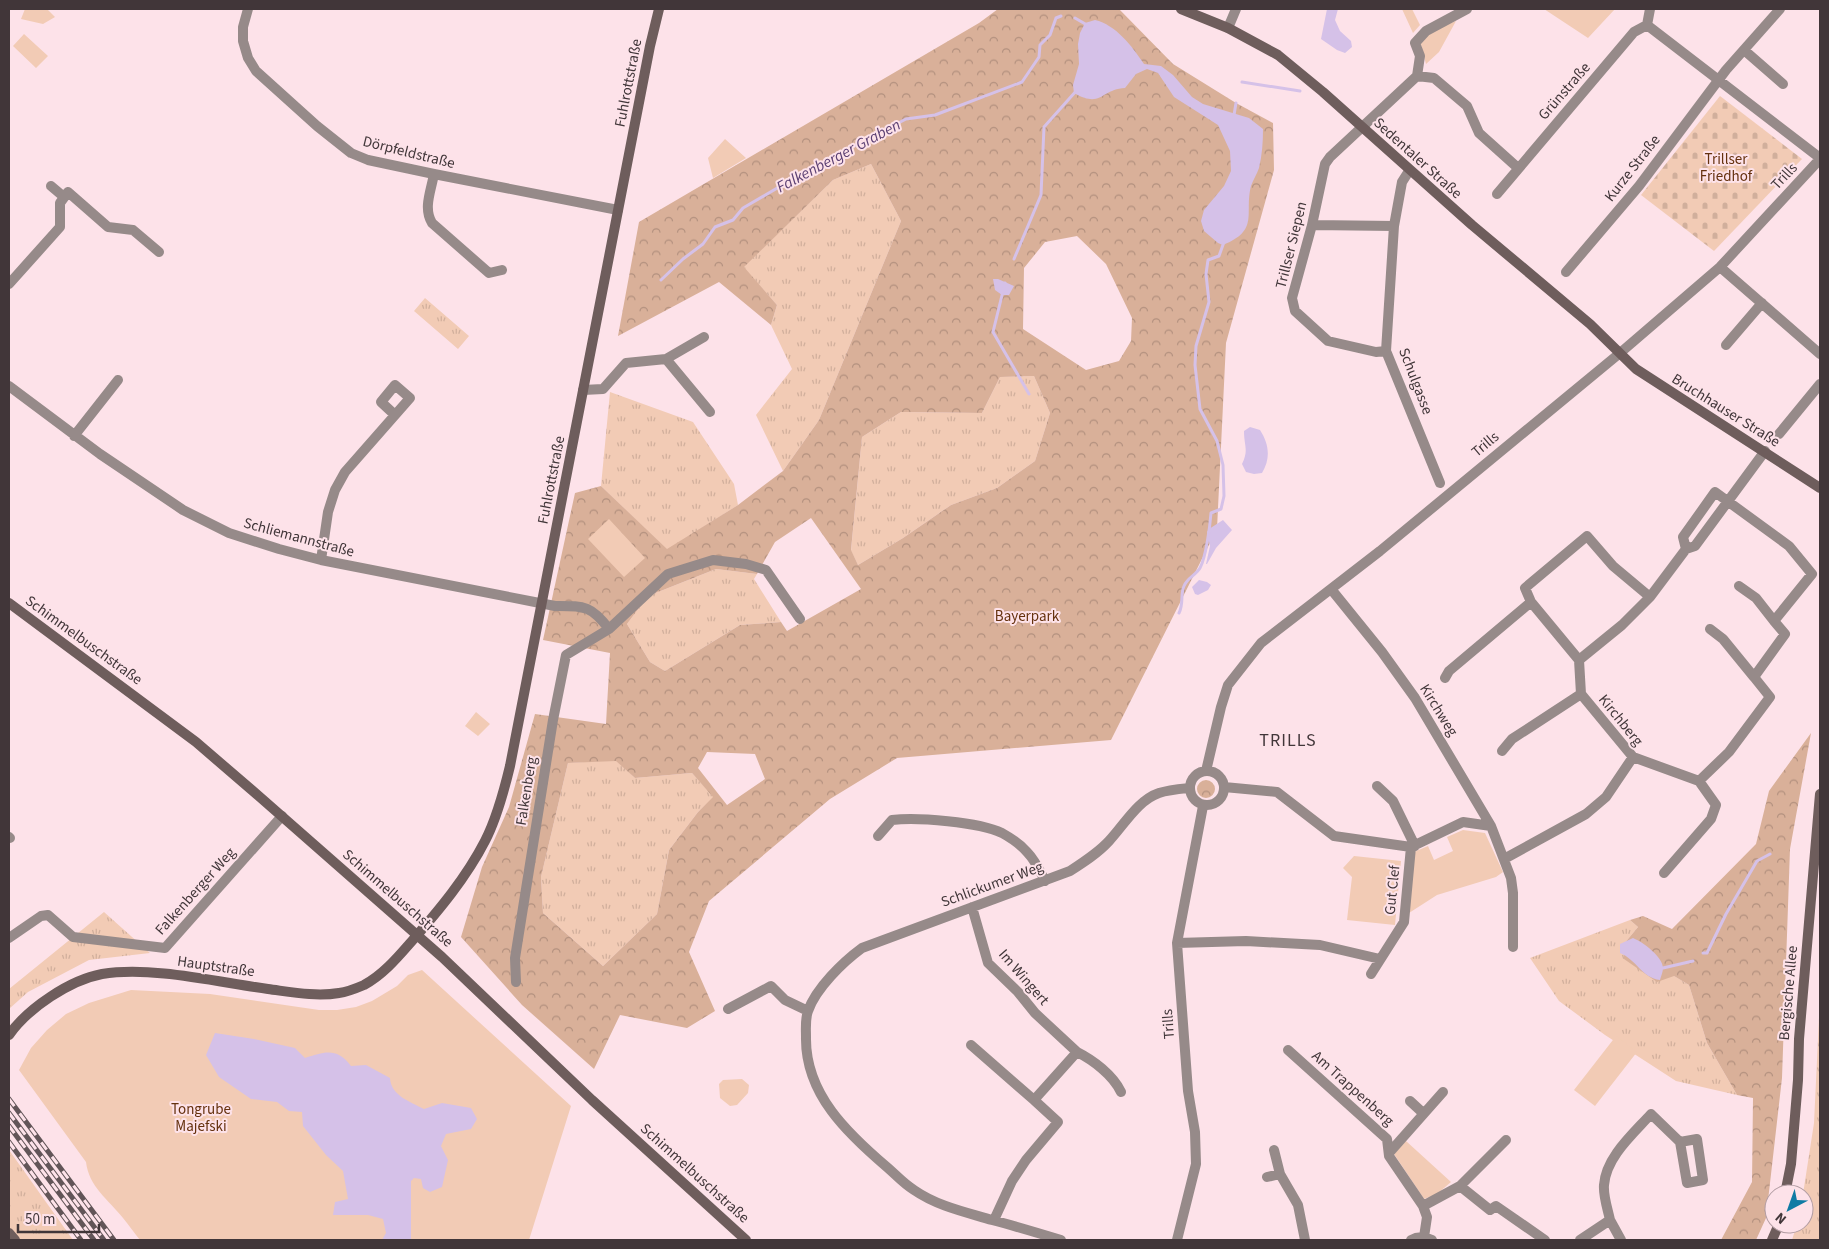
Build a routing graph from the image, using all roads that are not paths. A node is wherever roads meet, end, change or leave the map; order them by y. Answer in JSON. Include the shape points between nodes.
{"nodes":[{"id":1,"x":248,"y":9,"type":"edge"},
{"id":2,"x":659,"y":9,"type":"edge"},
{"id":3,"x":1181,"y":9,"type":"edge"},
{"id":4,"x":1236,"y":9,"type":"edge"},
{"id":5,"x":1467,"y":9,"type":"edge"},
{"id":6,"x":1650,"y":9,"type":"edge"},
{"id":7,"x":1780,"y":9,"type":"edge"},
{"id":8,"x":1647,"y":24,"type":"junction"},
{"id":9,"x":1228,"y":28,"type":"junction"},
{"id":10,"x":1744,"y":50,"type":"junction"},
{"id":11,"x":1417,"y":76,"type":"junction"},
{"id":12,"x":1718,"y":80,"type":"junction"},
{"id":13,"x":1783,"y":84,"type":"dead end"},
{"id":14,"x":1361,"y":127,"type":"junction"},
{"id":15,"x":1820,"y":159,"type":"edge"},
{"id":16,"x":1518,"y":168,"type":"junction"},
{"id":17,"x":1409,"y":171,"type":"junction"},
{"id":18,"x":434,"y":174,"type":"junction"},
{"id":19,"x":51,"y":186,"type":"dead end"},
{"id":20,"x":1497,"y":194,"type":"dead end"},
{"id":21,"x":64,"y":197,"type":"junction"},
{"id":22,"x":618,"y":210,"type":"junction"},
{"id":23,"x":1312,"y":225,"type":"junction"},
{"id":24,"x":1394,"y":226,"type":"junction"},
{"id":25,"x":159,"y":252,"type":"dead end"},
{"id":26,"x":1720,"y":267,"type":"junction"},
{"id":27,"x":502,"y":270,"type":"dead end"},
{"id":28,"x":1566,"y":272,"type":"dead end"},
{"id":29,"x":9,"y":284,"type":"edge"},
{"id":30,"x":1762,"y":303,"type":"junction"},
{"id":31,"x":704,"y":337,"type":"dead end"},
{"id":32,"x":1726,"y":345,"type":"dead end"},
{"id":33,"x":1386,"y":351,"type":"junction"},
{"id":34,"x":1620,"y":353,"type":"junction"},
{"id":35,"x":1820,"y":354,"type":"edge"},
{"id":36,"x":666,"y":360,"type":"junction"},
{"id":37,"x":118,"y":380,"type":"dead end"},
{"id":38,"x":1820,"y":384,"type":"edge"},
{"id":39,"x":9,"y":386,"type":"edge"},
{"id":40,"x":583,"y":390,"type":"junction"},
{"id":41,"x":710,"y":412,"type":"dead end"},
{"id":42,"x":395,"y":415,"type":"dead end"},
{"id":43,"x":1779,"y":434,"type":"dead end"},
{"id":44,"x":74,"y":436,"type":"junction"},
{"id":45,"x":1765,"y":451,"type":"junction"},
{"id":46,"x":1440,"y":483,"type":"dead end"},
{"id":47,"x":1820,"y":488,"type":"edge"},
{"id":48,"x":1727,"y":501,"type":"junction"},
{"id":49,"x":1686,"y":549,"type":"junction"},
{"id":50,"x":321,"y":560,"type":"junction"},
{"id":51,"x":1739,"y":586,"type":"dead end"},
{"id":52,"x":1331,"y":588,"type":"junction"},
{"id":53,"x":1650,"y":597,"type":"junction"},
{"id":54,"x":1531,"y":602,"type":"junction"},
{"id":55,"x":9,"y":603,"type":"edge"},
{"id":56,"x":542,"y":604,"type":"junction"},
{"id":57,"x":800,"y":618,"type":"dead end"},
{"id":58,"x":1774,"y":621,"type":"junction"},
{"id":59,"x":609,"y":629,"type":"junction"},
{"id":60,"x":1710,"y":629,"type":"dead end"},
{"id":61,"x":1579,"y":660,"type":"junction"},
{"id":62,"x":1754,"y":677,"type":"junction"},
{"id":63,"x":1445,"y":678,"type":"dead end"},
{"id":64,"x":1581,"y":694,"type":"junction"},
{"id":65,"x":1502,"y":751,"type":"dead end"},
{"id":66,"x":1633,"y":757,"type":"junction"},
{"id":67,"x":1206,"y":771,"type":"junction"},
{"id":68,"x":1699,"y":780,"type":"junction"},
{"id":69,"x":1377,"y":786,"type":"dead end"},
{"id":70,"x":1224,"y":787,"type":"junction"},
{"id":71,"x":1189,"y":788,"type":"junction"},
{"id":72,"x":1820,"y":794,"type":"edge"},
{"id":73,"x":1203,"y":806,"type":"junction"},
{"id":74,"x":282,"y":816,"type":"junction"},
{"id":75,"x":1491,"y":826,"type":"junction"},
{"id":76,"x":878,"y":836,"type":"dead end"},
{"id":77,"x":1413,"y":847,"type":"junction"},
{"id":78,"x":1504,"y":859,"type":"junction"},
{"id":79,"x":1664,"y":873,"type":"dead end"},
{"id":80,"x":1044,"y":881,"type":"junction"},
{"id":81,"x":972,"y":907,"type":"junction"},
{"id":82,"x":417,"y":935,"type":"junction"},
{"id":83,"x":9,"y":938,"type":"edge"},
{"id":84,"x":1177,"y":943,"type":"junction"},
{"id":85,"x":1513,"y":947,"type":"dead end"},
{"id":86,"x":1380,"y":959,"type":"junction"},
{"id":87,"x":1372,"y":974,"type":"dead end"},
{"id":88,"x":516,"y":982,"type":"dead end"},
{"id":89,"x":728,"y":1009,"type":"dead end"},
{"id":90,"x":808,"y":1011,"type":"junction"},
{"id":91,"x":9,"y":1034,"type":"edge"},
{"id":92,"x":971,"y":1044,"type":"dead end"},
{"id":93,"x":1288,"y":1050,"type":"dead end"},
{"id":94,"x":1077,"y":1052,"type":"junction"},
{"id":95,"x":1121,"y":1092,"type":"dead end"},
{"id":96,"x":1443,"y":1092,"type":"dead end"},
{"id":97,"x":1034,"y":1100,"type":"junction"},
{"id":98,"x":1410,"y":1101,"type":"dead end"},
{"id":99,"x":1423,"y":1113,"type":"junction"},
{"id":100,"x":1506,"y":1140,"type":"dead end"},
{"id":101,"x":1680,"y":1142,"type":"dead end"},
{"id":102,"x":1274,"y":1150,"type":"dead end"},
{"id":103,"x":1388,"y":1153,"type":"junction"},
{"id":104,"x":1280,"y":1174,"type":"junction"},
{"id":105,"x":1267,"y":1177,"type":"dead end"},
{"id":106,"x":1787,"y":1184,"type":"edge"},
{"id":107,"x":1460,"y":1186,"type":"junction"},
{"id":108,"x":1423,"y":1206,"type":"junction"},
{"id":109,"x":994,"y":1220,"type":"junction"},
{"id":110,"x":1610,"y":1220,"type":"junction"},
{"id":111,"x":9,"y":1233,"type":"edge"},
{"id":112,"x":1428,"y":1239,"type":"edge"},
{"id":113,"x":15,"y":1240,"type":"edge"},
{"id":114,"x":746,"y":1240,"type":"edge"},
{"id":115,"x":1061,"y":1240,"type":"edge"},
{"id":116,"x":1177,"y":1240,"type":"edge"},
{"id":117,"x":1305,"y":1240,"type":"edge"},
{"id":118,"x":1410,"y":1240,"type":"edge"},
{"id":119,"x":1546,"y":1240,"type":"edge"},
{"id":120,"x":1580,"y":1240,"type":"edge"},
{"id":121,"x":1621,"y":1240,"type":"edge"}],
"edges":[{"from":1,"to":18,"type":"street","name":"Dörpfeldstraße","via":[[243,41],[248,58],[256,71],[317,126],[359,157]]},
{"from":2,"to":22,"type":"street","name":"Fuhlrottstraße"},
{"from":3,"to":9,"type":"street","name":"Sedentaler Straße"},
{"from":4,"to":9,"type":"street"},
{"from":5,"to":11,"type":"street","via":[[1426,31],[1415,43],[1420,56]]},
{"from":6,"to":8,"type":"street"},
{"from":7,"to":10,"type":"street","name":"Kurze Straße"},
{"from":8,"to":12,"type":"street"},
{"from":8,"to":16,"type":"street","name":"Grünstraße","via":[[1634,32]]},
{"from":9,"to":14,"type":"street","name":"Sedentaler Straße","via":[[1278,55]]},
{"from":10,"to":12,"type":"street","name":"Kurze Straße"},
{"from":10,"to":13,"type":"street"},
{"from":11,"to":14,"type":"street","name":"Trillser Siepen"},
{"from":11,"to":16,"type":"street","via":[[1434,78],[1467,106],[1479,133]]},
{"from":12,"to":15,"type":"street"},
{"from":12,"to":28,"type":"street","name":"Kurze Straße","via":[[1639,186]]},
{"from":14,"to":17,"type":"street","name":"Sedentaler Straße"},
{"from":14,"to":23,"type":"street","name":"Trillser Siepen","via":[[1326,164]]},
{"from":15,"to":26,"type":"street","name":"Trills"},
{"from":16,"to":20,"type":"street","name":"Grünstraße"},
{"from":17,"to":24,"type":"street","name":"Schulgasse","via":[[1402,182]]},
{"from":17,"to":34,"type":"street","name":"Sedentaler Straße"},
{"from":18,"to":22,"type":"street","name":"Dörpfeldstraße"},
{"from":18,"to":27,"type":"street","via":[[427,208],[432,223],[489,273]]},
{"from":19,"to":21,"type":"street"},
{"from":21,"to":25,"type":"street","via":[[68,192],[108,227],[133,230]]},
{"from":21,"to":29,"type":"street","via":[[60,203],[60,227]]},
{"from":22,"to":40,"type":"street","name":"Fuhlrottstraße"},
{"from":23,"to":24,"type":"street"},
{"from":23,"to":33,"type":"street","name":"Trillser Siepen","via":[[1292,298],[1295,311],[1328,341],[1376,352]]},
{"from":24,"to":33,"type":"street","name":"Schulgasse"},
{"from":26,"to":30,"type":"street"},
{"from":26,"to":34,"type":"street","name":"Trills"},
{"from":30,"to":32,"type":"street"},
{"from":30,"to":35,"type":"street"},
{"from":31,"to":36,"type":"street"},
{"from":33,"to":46,"type":"street","name":"Schulgasse"},
{"from":34,"to":45,"type":"street","name":"Bruchhauser Straße","via":[[1647,377]]},
{"from":34,"to":52,"type":"street","name":"Trills"},
{"from":36,"to":40,"type":"street","via":[[626,363],[603,389]]},
{"from":36,"to":41,"type":"street"},
{"from":37,"to":44,"type":"street"},
{"from":38,"to":43,"type":"street"},
{"from":39,"to":44,"type":"street","name":"Schliemannstraße"},
{"from":40,"to":56,"type":"street","name":"Fuhlrottstraße"},
{"from":42,"to":50,"type":"street","via":[[345,472],[335,490],[328,512]]},
{"from":44,"to":50,"type":"street","name":"Schliemannstraße","via":[[183,510],[216,527]]},
{"from":45,"to":47,"type":"street","name":"Bruchhauser Straße"},
{"from":45,"to":48,"type":"street"},
{"from":48,"to":49,"type":"street","via":[[1695,546]]},
{"from":48,"to":49,"type":"street","via":[[1715,492],[1683,537]]},
{"from":48,"to":58,"type":"street","via":[[1789,546],[1812,574]]},
{"from":49,"to":53,"type":"street"},
{"from":50,"to":56,"type":"street","name":"Schliemannstraße"},
{"from":51,"to":58,"type":"street","via":[[1756,598]]},
{"from":52,"to":67,"type":"street","name":"Trills","via":[[1261,643],[1228,685]]},
{"from":52,"to":75,"type":"street","name":"Kirchweg","via":[[1415,698]]},
{"from":53,"to":54,"type":"street","via":[[1613,566],[1587,536],[1525,588]]},
{"from":53,"to":61,"type":"street"},
{"from":54,"to":61,"type":"street"},
{"from":54,"to":63,"type":"street","via":[[1449,671]]},
{"from":55,"to":74,"type":"street","name":"Schimmelbuschstraße","via":[[196,742]]},
{"from":56,"to":59,"type":"street","via":[[581,606],[598,615]]},
{"from":56,"to":82,"type":"street","name":"Fuhlrottstraße","via":[[510,766],[487,839],[462,880]]},
{"from":57,"to":59,"type":"street","name":"Falkenberg","via":[[766,570],[713,560],[668,574]]},
{"from":58,"to":62,"type":"street","via":[[1785,634]]},
{"from":59,"to":88,"type":"street","name":"Falkenberg","via":[[566,655],[515,958]]},
{"from":60,"to":62,"type":"street"},
{"from":61,"to":64,"type":"street","name":"Kirchberg"},
{"from":62,"to":68,"type":"street","via":[[1770,697],[1728,752]]},
{"from":64,"to":65,"type":"street","via":[[1512,739]]},
{"from":64,"to":66,"type":"street","name":"Kirchberg"},
{"from":66,"to":68,"type":"street"},
{"from":66,"to":78,"type":"street","name":"Kirchberg","via":[[1606,797],[1586,814]]},
{"from":67,"to":70,"type":"street","via":[[1216,774]]},
{"from":67,"to":71,"type":"street","via":[[1194,776]]},
{"from":68,"to":79,"type":"street","via":[[1716,805],[1711,819]]},
{"from":69,"to":77,"type":"street","via":[[1393,801]]},
{"from":70,"to":73,"type":"street","via":[[1218,802]]},
{"from":70,"to":77,"type":"street","via":[[1278,792],[1334,836]]},
{"from":71,"to":73,"type":"street","via":[[1192,798]]},
{"from":71,"to":80,"type":"street","name":"Schlickumer Weg","via":[[1158,793],[1149,798],[1092,856],[1070,871]]},
{"from":72,"to":106,"type":"street","name":"Bergische Allee"},
{"from":73,"to":84,"type":"street","name":"Trills"},
{"from":74,"to":82,"type":"street","name":"Schimmelbuschstraße"},
{"from":74,"to":83,"type":"street","name":"Falkenberger Weg","via":[[164,948],[73,937],[48,915],[41,916]]},
{"from":75,"to":77,"type":"street","via":[[1463,822]]},
{"from":75,"to":78,"type":"street","name":"Kirchweg"},
{"from":76,"to":80,"type":"street","via":[[892,820],[904,818],[989,829],[1002,833],[1028,852]]},
{"from":77,"to":86,"type":"street","name":"Gut Clef","via":[[1404,922]]},
{"from":78,"to":85,"type":"street","via":[[1514,893]]},
{"from":80,"to":81,"type":"street","name":"Schlickumer Weg"},
{"from":81,"to":90,"type":"street","name":"Schlickumer Weg","via":[[862,948],[850,956],[818,992]]},
{"from":81,"to":94,"type":"street","name":"Im Wingert","via":[[988,963]]},
{"from":82,"to":91,"type":"street","name":"Hauptstraße","via":[[376,976],[341,993],[309,994],[171,975],[100,974],[50,997],[32,1009]]},
{"from":82,"to":114,"type":"street","name":"Schimmelbuschstraße"},
{"from":84,"to":86,"type":"street","via":[[1246,941],[1320,945]]},
{"from":84,"to":116,"type":"street","name":"Trills","via":[[1196,1164]]},
{"from":86,"to":87,"type":"street","name":"Gut Clef"},
{"from":89,"to":90,"type":"street","via":[[771,986],[785,1000]]},
{"from":90,"to":109,"type":"street","name":"Schlickumer Weg","via":[[806,1055],[824,1101],[844,1128],[914,1191],[947,1207]]},
{"from":92,"to":97,"type":"street"},
{"from":93,"to":103,"type":"street","name":"Am Trappenberg","via":[[1387,1139]]},
{"from":94,"to":95,"type":"street","name":"Im Wingert","via":[[1088,1057],[1117,1084]]},
{"from":94,"to":97,"type":"street"},
{"from":96,"to":99,"type":"street","name":"Am Trappenberg"},
{"from":97,"to":109,"type":"street","via":[[1058,1122],[1012,1181]]},
{"from":98,"to":99,"type":"street","name":"Am Trappenberg"},
{"from":99,"to":103,"type":"street","name":"Am Trappenberg"},
{"from":100,"to":107,"type":"street"},
{"from":101,"to":110,"type":"street","via":[[1651,1114],[1617,1153],[1607,1171],[1603,1187]]},
{"from":102,"to":104,"type":"street"},
{"from":103,"to":108,"type":"street","name":"Am Trappenberg"},
{"from":104,"to":105,"type":"street"},
{"from":104,"to":117,"type":"street","via":[[1298,1205]]},
{"from":107,"to":108,"type":"street"},
{"from":107,"to":119,"type":"street","via":[[1490,1210],[1496,1206]]},
{"from":108,"to":112,"type":"street","name":"Am Trappenberg"},
{"from":109,"to":115,"type":"street","name":"Schlickumer Weg"},
{"from":110,"to":120,"type":"street"},
{"from":110,"to":121,"type":"street"},
{"from":111,"to":113,"type":"street"},
{"from":112,"to":118,"type":"street","via":[[1418,1237]]}]}
